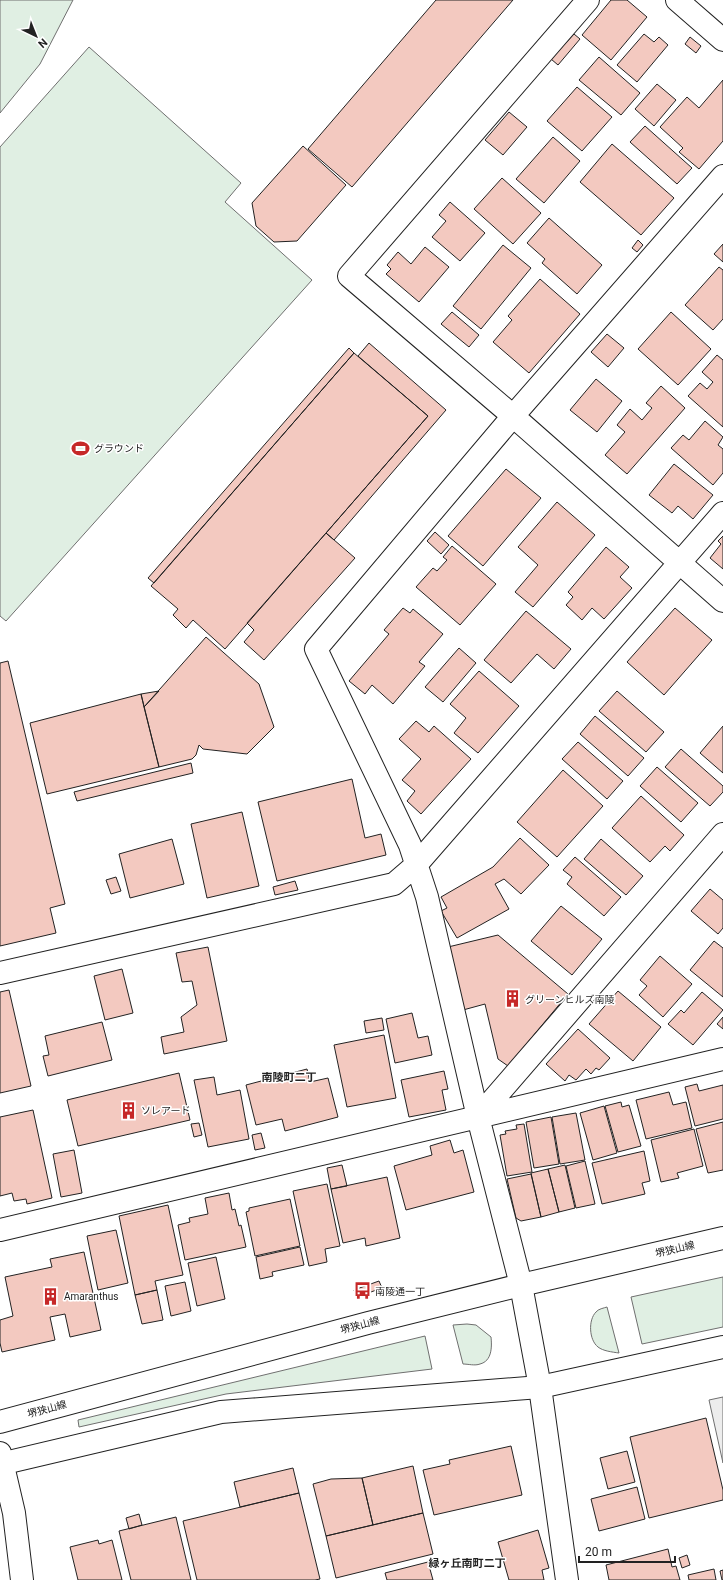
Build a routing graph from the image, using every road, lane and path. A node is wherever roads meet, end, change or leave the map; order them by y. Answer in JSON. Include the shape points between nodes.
{"nodes":[{"id":1,"x":588,"y":0,"type":"edge"},
{"id":2,"x":677,"y":0,"type":"edge"},
{"id":3,"x":723,"y":40,"type":"edge"},
{"id":4,"x":723,"y":176,"type":"edge"},
{"id":5,"x":513,"y":416,"type":"junction"},
{"id":6,"x":723,"y":513,"type":"edge"},
{"id":7,"x":680,"y":563,"type":"junction"},
{"id":8,"x":723,"y":601,"type":"edge"},
{"id":9,"x":723,"y":834,"type":"edge"},
{"id":10,"x":416,"y":865,"type":"junction"},
{"id":11,"x":0,"y":973,"type":"edge"},
{"id":12,"x":723,"y":1059,"type":"edge"},
{"id":13,"x":478,"y":1117,"type":"junction"},
{"id":14,"x":0,"y":1230,"type":"edge"},
{"id":15,"x":723,"y":1238,"type":"edge"},
{"id":16,"x":520,"y":1285,"type":"junction"},
{"id":17,"x":723,"y":1347,"type":"edge"},
{"id":18,"x":540,"y":1387,"type":"junction"},
{"id":19,"x":0,"y":1422,"type":"edge"},
{"id":20,"x":1,"y":1460,"type":"edge"},
{"id":21,"x":22,"y":1580,"type":"edge"},
{"id":22,"x":568,"y":1580,"type":"edge"}],
"edges":[{"from":1,"to":5,"type":"street","via":[[349,276]]},
{"from":2,"to":3,"type":"street"},
{"from":4,"to":5,"type":"street"},
{"from":5,"to":7,"type":"street"},
{"from":5,"to":10,"type":"street","via":[[316,650],[410,845]]},
{"from":6,"to":7,"type":"street"},
{"from":7,"to":8,"type":"street"},
{"from":7,"to":10,"type":"street"},
{"from":9,"to":13,"type":"street"},
{"from":10,"to":11,"type":"street","via":[[394,884]]},
{"from":10,"to":13,"type":"street","via":[[427,897]]},
{"from":12,"to":13,"type":"street"},
{"from":13,"to":14,"type":"street"},
{"from":13,"to":16,"type":"street"},
{"from":15,"to":16,"type":"street","name":"堺狭山線"},
{"from":16,"to":18,"type":"street"},
{"from":16,"to":19,"type":"street","name":"堺狭山線"},
{"from":17,"to":18,"type":"street"},
{"from":18,"to":20,"type":"street","via":[[221,1412]]},
{"from":18,"to":22,"type":"street"},
{"from":20,"to":21,"type":"street","via":[[14,1513]]}]}
